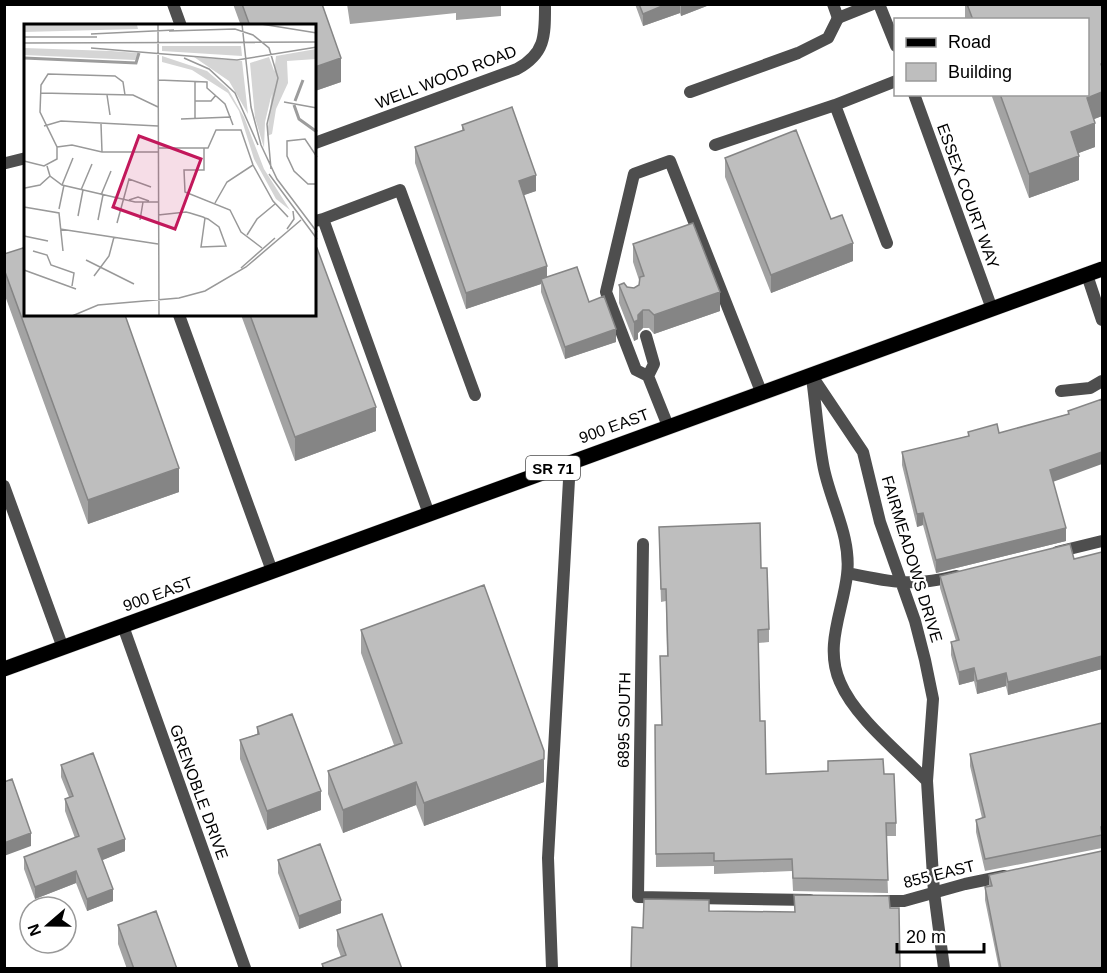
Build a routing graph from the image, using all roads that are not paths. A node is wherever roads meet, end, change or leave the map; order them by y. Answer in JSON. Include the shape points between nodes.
{"nodes":[{"id":1,"x":173,"y":4,"type":"edge"},
{"id":2,"x":545,"y":4,"type":"edge"},
{"id":3,"x":832,"y":4,"type":"edge"},
{"id":4,"x":873,"y":4,"type":"edge"},
{"id":5,"x":879,"y":4,"type":"edge"},
{"id":6,"x":838,"y":18,"type":"junction"},
{"id":7,"x":180,"y":24,"type":"edge"},
{"id":8,"x":894,"y":41,"type":"edge"},
{"id":9,"x":894,"y":82,"type":"edge"},
{"id":10,"x":690,"y":92,"type":"dead end"},
{"id":11,"x":915,"y":96,"type":"edge"},
{"id":12,"x":835,"y":105,"type":"junction"},
{"id":13,"x":316,"y":143,"type":"edge"},
{"id":14,"x":715,"y":145,"type":"dead end"},
{"id":15,"x":24,"y":158,"type":"edge"},
{"id":16,"x":6,"y":163,"type":"dead end"},
{"id":17,"x":319,"y":220,"type":"edge"},
{"id":18,"x":887,"y":243,"type":"dead end"},
{"id":19,"x":1102,"y":269,"type":"edge"},
{"id":20,"x":1086,"y":274,"type":"junction"},
{"id":21,"x":992,"y":309,"type":"junction"},
{"id":22,"x":179,"y":316,"type":"edge"},
{"id":23,"x":1102,"y":320,"type":"edge"},
{"id":24,"x":646,"y":336,"type":"dead end"},
{"id":25,"x":648,"y":376,"type":"junction"},
{"id":26,"x":812,"y":376,"type":"junction"},
{"id":27,"x":1102,"y":381,"type":"edge"},
{"id":28,"x":1061,"y":391,"type":"dead end"},
{"id":29,"x":762,"y":394,"type":"junction"},
{"id":30,"x":476,"y":396,"type":"dead end"},
{"id":31,"x":668,"y":426,"type":"junction"},
{"id":32,"x":570,"y":462,"type":"junction"},
{"id":33,"x":4,"y":486,"type":"edge"},
{"id":34,"x":429,"y":514,"type":"junction"},
{"id":35,"x":1102,"y":541,"type":"edge"},
{"id":36,"x":643,"y":544,"type":"dead end"},
{"id":37,"x":1044,"y":555,"type":"edge"},
{"id":38,"x":272,"y":571,"type":"junction"},
{"id":39,"x":848,"y":573,"type":"junction"},
{"id":40,"x":963,"y":574,"type":"edge"},
{"id":41,"x":902,"y":584,"type":"junction"},
{"id":42,"x":123,"y":626,"type":"junction"},
{"id":43,"x":63,"y":648,"type":"junction"},
{"id":44,"x":4,"y":669,"type":"edge"},
{"id":45,"x":927,"y":781,"type":"junction"},
{"id":46,"x":1022,"y":872,"type":"edge"},
{"id":47,"x":934,"y":892,"type":"junction"},
{"id":48,"x":823,"y":900,"type":"edge"},
{"id":49,"x":858,"y":901,"type":"edge"},
{"id":50,"x":245,"y":969,"type":"edge"},
{"id":51,"x":552,"y":969,"type":"edge"},
{"id":52,"x":945,"y":969,"type":"edge"}],
"edges":[{"from":1,"to":7,"type":"street"},
{"from":2,"to":13,"type":"street","name":"WELL WOOD ROAD","via":[[539,52],[531,62]]},
{"from":3,"to":6,"type":"street"},
{"from":4,"to":6,"type":"street"},
{"from":5,"to":8,"type":"street"},
{"from":6,"to":10,"type":"street","via":[[828,38],[798,53]]},
{"from":9,"to":12,"type":"street"},
{"from":11,"to":21,"type":"street","name":"ESSEX COURT WAY"},
{"from":12,"to":14,"type":"street"},
{"from":12,"to":18,"type":"street"},
{"from":15,"to":16,"type":"street"},
{"from":17,"to":30,"type":"street","via":[[400,190]]},
{"from":17,"to":34,"type":"street"},
{"from":19,"to":20,"type":"main road","name":"900 EAST","number":"SR 71"},
{"from":20,"to":21,"type":"main road","name":"900 EAST","number":"SR 71"},
{"from":20,"to":23,"type":"street"},
{"from":21,"to":26,"type":"main road","name":"900 EAST","number":"SR 71"},
{"from":22,"to":38,"type":"street"},
{"from":24,"to":25,"type":"street","via":[[654,364]]},
{"from":25,"to":29,"type":"street","via":[[636,370],[606,292],[615,278],[634,174],[670,161]]},
{"from":25,"to":31,"type":"street"},
{"from":26,"to":29,"type":"main road","name":"900 EAST","number":"SR 71"},
{"from":26,"to":39,"type":"street","via":[[823,466],[843,531]]},
{"from":26,"to":41,"type":"street","name":"FAIRMEADOWS DRIVE","via":[[863,452],[880,522]]},
{"from":27,"to":28,"type":"street","via":[[1090,388]]},
{"from":29,"to":31,"type":"main road","name":"900 EAST","number":"SR 71"},
{"from":31,"to":32,"type":"main road","name":"900 EAST","number":"SR 71"},
{"from":32,"to":34,"type":"main road","name":"900 EAST","number":"SR 71"},
{"from":32,"to":51,"type":"street","via":[[548,858]]},
{"from":33,"to":43,"type":"street"},
{"from":34,"to":38,"type":"main road","name":"900 EAST","number":"SR 71"},
{"from":35,"to":37,"type":"street"},
{"from":36,"to":48,"type":"street","name":"6895 SOUTH","via":[[638,897]]},
{"from":38,"to":42,"type":"main road","name":"900 EAST","number":"SR 71"},
{"from":39,"to":41,"type":"street"},
{"from":39,"to":45,"type":"street","via":[[834,630],[839,682],[854,705]]},
{"from":40,"to":41,"type":"street","via":[[928,583]]},
{"from":41,"to":45,"type":"street","name":"FAIRMEADOWS DRIVE","via":[[918,631],[933,699]]},
{"from":42,"to":43,"type":"main road","name":"900 EAST","number":"SR 71"},
{"from":42,"to":50,"type":"street","name":"GRENOBLE DRIVE"},
{"from":43,"to":44,"type":"main road","name":"900 EAST","number":"SR 71"},
{"from":45,"to":47,"type":"street","name":"FAIRMEADOWS DRIVE"},
{"from":46,"to":47,"type":"street","name":"855 EAST"},
{"from":47,"to":49,"type":"street","name":"855 EAST","via":[[904,902]]},
{"from":47,"to":52,"type":"street","name":"FAIRMEADOWS DRIVE"}]}
